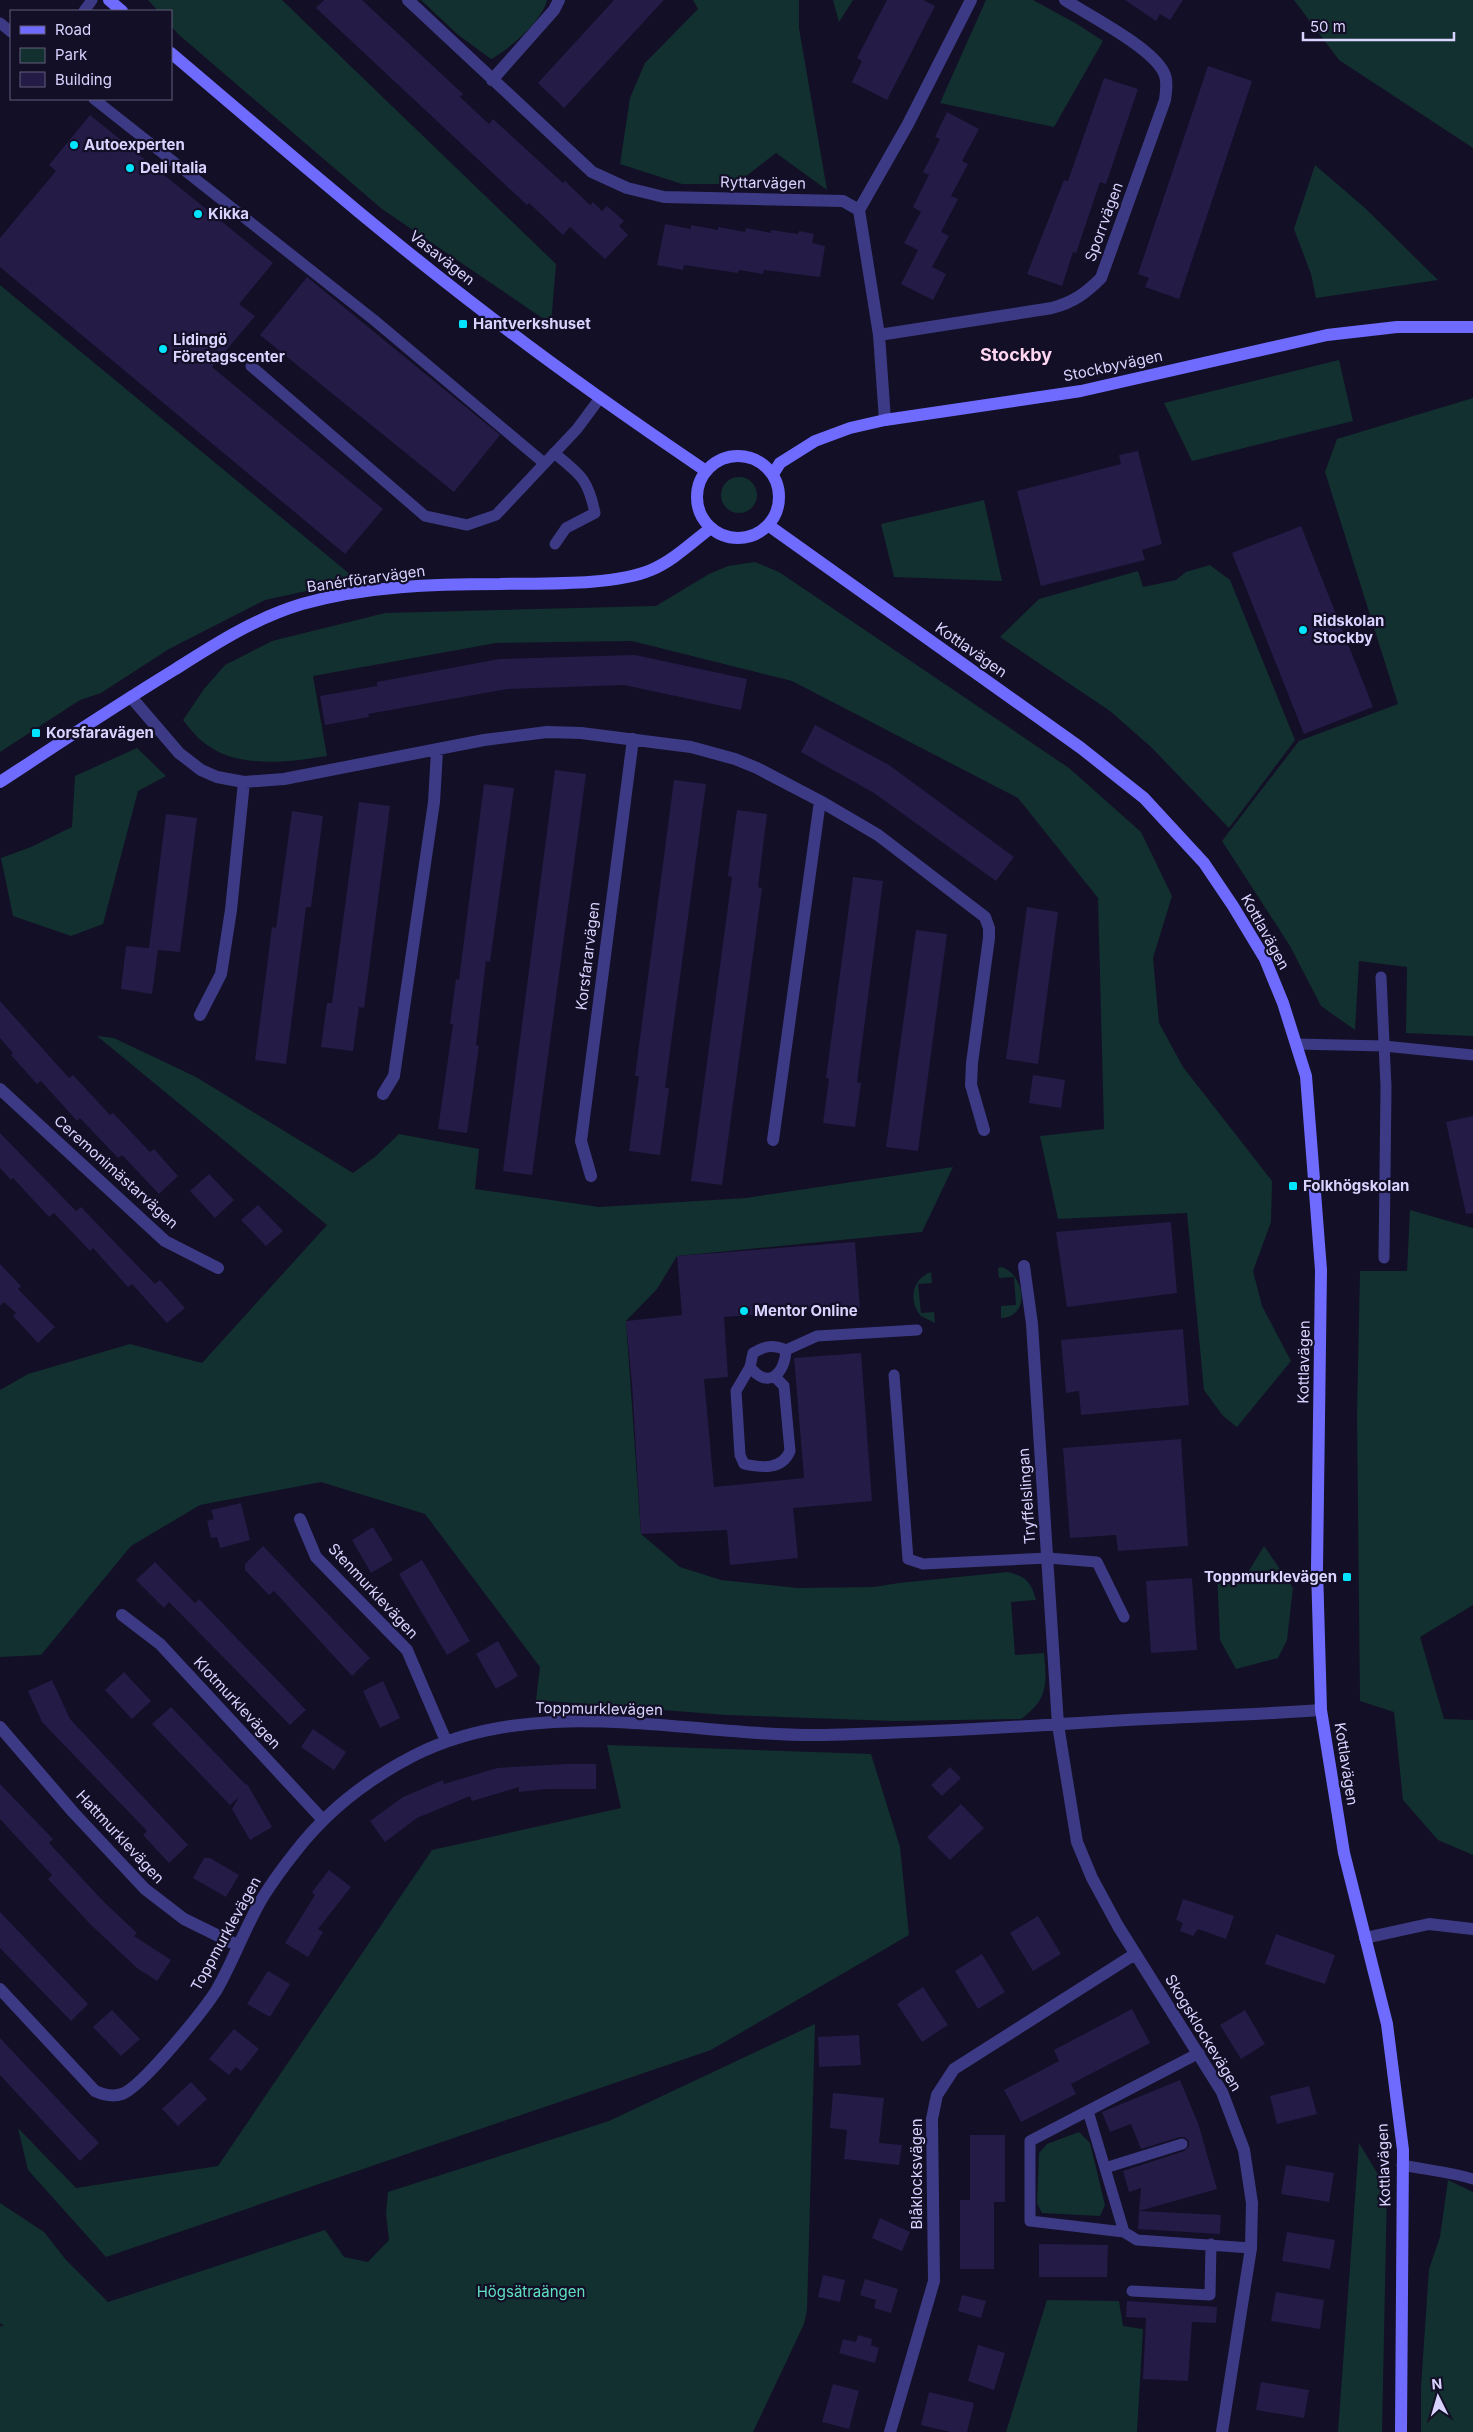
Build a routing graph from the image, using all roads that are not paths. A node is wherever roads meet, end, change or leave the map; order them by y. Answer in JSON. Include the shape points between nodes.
{"nodes":[{"id":1,"x":109,"y":0,"type":"edge"},
{"id":2,"x":408,"y":0,"type":"edge"},
{"id":3,"x":566,"y":0,"type":"edge"},
{"id":4,"x":971,"y":0,"type":"edge"},
{"id":5,"x":1066,"y":0,"type":"edge"},
{"id":6,"x":556,"y":5,"type":"edge"},
{"id":7,"x":121,"y":10,"type":"edge"},
{"id":8,"x":0,"y":23,"type":"edge"},
{"id":9,"x":10,"y":31,"type":"edge"},
{"id":10,"x":172,"y":54,"type":"edge"},
{"id":11,"x":492,"y":80,"type":"junction"},
{"id":12,"x":95,"y":100,"type":"edge"},
{"id":13,"x":859,"y":210,"type":"junction"},
{"id":14,"x":1473,"y":328,"type":"edge"},
{"id":15,"x":879,"y":335,"type":"junction"},
{"id":16,"x":251,"y":366,"type":"dead end"},
{"id":17,"x":600,"y":398,"type":"junction"},
{"id":18,"x":885,"y":420,"type":"junction"},
{"id":19,"x":554,"y":453,"type":"junction"},
{"id":20,"x":544,"y":463,"type":"junction"},
{"id":21,"x":706,"y":471,"type":"junction"},
{"id":22,"x":773,"y":474,"type":"junction"},
{"id":23,"x":768,"y":525,"type":"junction"},
{"id":24,"x":711,"y":528,"type":"junction"},
{"id":25,"x":555,"y":544,"type":"dead end"},
{"id":26,"x":130,"y":697,"type":"junction"},
{"id":27,"x":633,"y":739,"type":"junction"},
{"id":28,"x":436,"y":751,"type":"junction"},
{"id":29,"x":0,"y":782,"type":"edge"},
{"id":30,"x":244,"y":782,"type":"junction"},
{"id":31,"x":820,"y":801,"type":"junction"},
{"id":32,"x":1381,"y":978,"type":"dead end"},
{"id":33,"x":200,"y":1015,"type":"dead end"},
{"id":34,"x":1296,"y":1044,"type":"junction"},
{"id":35,"x":1384,"y":1046,"type":"junction"},
{"id":36,"x":1473,"y":1055,"type":"edge"},
{"id":37,"x":0,"y":1089,"type":"edge"},
{"id":38,"x":382,"y":1094,"type":"dead end"},
{"id":39,"x":984,"y":1130,"type":"dead end"},
{"id":40,"x":773,"y":1140,"type":"dead end"},
{"id":41,"x":591,"y":1176,"type":"dead end"},
{"id":42,"x":1384,"y":1258,"type":"dead end"},
{"id":43,"x":1024,"y":1266,"type":"dead end"},
{"id":44,"x":218,"y":1268,"type":"dead end"},
{"id":45,"x":917,"y":1330,"type":"dead end"},
{"id":46,"x":786,"y":1350,"type":"junction"},
{"id":47,"x":750,"y":1367,"type":"junction"},
{"id":48,"x":894,"y":1375,"type":"dead end"},
{"id":49,"x":776,"y":1377,"type":"junction"},
{"id":50,"x":300,"y":1518,"type":"dead end"},
{"id":51,"x":1048,"y":1558,"type":"junction"},
{"id":52,"x":122,"y":1615,"type":"dead end"},
{"id":53,"x":1124,"y":1617,"type":"dead end"},
{"id":54,"x":1321,"y":1710,"type":"junction"},
{"id":55,"x":1058,"y":1725,"type":"junction"},
{"id":56,"x":0,"y":1727,"type":"edge"},
{"id":57,"x":446,"y":1742,"type":"junction"},
{"id":58,"x":323,"y":1820,"type":"junction"},
{"id":59,"x":1473,"y":1929,"type":"edge"},
{"id":60,"x":1366,"y":1938,"type":"junction"},
{"id":61,"x":237,"y":1945,"type":"junction"},
{"id":62,"x":1135,"y":1954,"type":"junction"},
{"id":63,"x":0,"y":1988,"type":"edge"},
{"id":64,"x":1199,"y":2053,"type":"junction"},
{"id":65,"x":1088,"y":2111,"type":"junction"},
{"id":66,"x":1182,"y":2144,"type":"dead end"},
{"id":67,"x":1402,"y":2165,"type":"junction"},
{"id":68,"x":1105,"y":2168,"type":"junction"},
{"id":69,"x":1473,"y":2179,"type":"edge"},
{"id":70,"x":1124,"y":2232,"type":"junction"},
{"id":71,"x":1212,"y":2244,"type":"junction"},
{"id":72,"x":1251,"y":2248,"type":"junction"},
{"id":73,"x":1132,"y":2291,"type":"dead end"},
{"id":74,"x":890,"y":2432,"type":"edge"},
{"id":75,"x":1222,"y":2432,"type":"edge"},
{"id":76,"x":1401,"y":2432,"type":"edge"}],
"edges":[{"from":1,"to":7,"type":"street"},
{"from":2,"to":11,"type":"street","name":"Ryttarvägen"},
{"from":3,"to":6,"type":"street"},
{"from":4,"to":13,"type":"street","via":[[908,124]]},
{"from":5,"to":15,"type":"street","name":"Sporrvägen","via":[[1142,48],[1164,73],[1166,84],[1165,100],[1101,278],[1069,304]]},
{"from":6,"to":11,"type":"street"},
{"from":8,"to":9,"type":"lane"},
{"from":10,"to":17,"type":"street","name":"Vasavägen","via":[[380,230],[488,316]]},
{"from":11,"to":13,"type":"street","name":"Ryttarvägen","via":[[592,172],[627,188],[664,197],[843,201]]},
{"from":12,"to":20,"type":"lane","via":[[374,320]]},
{"from":13,"to":15,"type":"street"},
{"from":14,"to":18,"type":"street","name":"Stockbyvägen","via":[[1397,327],[1327,335],[1081,391]]},
{"from":15,"to":18,"type":"street"},
{"from":16,"to":20,"type":"lane","via":[[425,516],[467,525],[496,515]]},
{"from":17,"to":19,"type":"lane"},
{"from":17,"to":21,"type":"street","name":"Vasavägen"},
{"from":18,"to":22,"type":"street","name":"Stockbyvägen","via":[[814,441],[780,463]]},
{"from":19,"to":20,"type":"lane"},
{"from":19,"to":25,"type":"lane","via":[[581,475],[590,490],[595,513],[566,528]]},
{"from":21,"to":22,"type":"street","via":[[722,459],[740,455],[755,459]]},
{"from":21,"to":24,"type":"street","via":[[699,486],[698,502],[703,518]]},
{"from":22,"to":23,"type":"street","via":[[780,498],[777,512]]},
{"from":23,"to":24,"type":"street","via":[[756,534],[740,538],[723,535]]},
{"from":23,"to":34,"type":"street","name":"Kottlavägen","via":[[1081,748],[1144,798],[1204,863],[1233,906],[1265,959]]},
{"from":24,"to":26,"type":"street","name":"Banérförarvägen","via":[[673,558],[651,570],[622,579],[537,584],[445,584],[372,591],[303,604],[254,621]]},
{"from":26,"to":29,"type":"street","name":"Banérförarvägen"},
{"from":26,"to":30,"type":"street","via":[[179,753],[201,770],[217,778]]},
{"from":27,"to":28,"type":"street","via":[[547,732],[484,740]]},
{"from":27,"to":31,"type":"street","via":[[691,747],[735,759],[772,774]]},
{"from":27,"to":41,"type":"street","name":"Korsfararvägen","via":[[581,1141]]},
{"from":28,"to":30,"type":"street","via":[[284,779]]},
{"from":28,"to":38,"type":"street","via":[[434,802],[394,1076]]},
{"from":30,"to":33,"type":"street","via":[[221,974]]},
{"from":31,"to":39,"type":"street","via":[[878,835],[985,916],[989,938],[971,1085]]},
{"from":31,"to":40,"type":"street"},
{"from":32,"to":35,"type":"lane"},
{"from":34,"to":35,"type":"lane"},
{"from":34,"to":54,"type":"street","name":"Kottlavägen","via":[[1306,1076],[1321,1270],[1317,1568]]},
{"from":35,"to":36,"type":"lane"},
{"from":35,"to":42,"type":"lane"},
{"from":37,"to":44,"type":"street","name":"Ceremonimästarvägen","via":[[165,1241]]},
{"from":43,"to":51,"type":"street","name":"Tryffelslingan","via":[[1032,1324]]},
{"from":45,"to":46,"type":"lane","via":[[817,1336]]},
{"from":46,"to":47,"type":"lane","via":[[777,1346],[764,1347],[753,1354]]},
{"from":46,"to":49,"type":"lane","via":[[781,1371]]},
{"from":47,"to":49,"type":"lane","via":[[756,1374]]},
{"from":47,"to":49,"type":"lane","via":[[736,1391],[740,1455],[744,1464],[759,1467],[781,1464],[787,1459],[790,1450],[784,1386]]},
{"from":48,"to":51,"type":"lane","via":[[908,1559],[923,1564]]},
{"from":50,"to":57,"type":"street","name":"Stenmurklevägen","via":[[316,1557],[407,1650]]},
{"from":51,"to":53,"type":"lane","via":[[1097,1562]]},
{"from":51,"to":55,"type":"street","name":"Tryffelslingan"},
{"from":52,"to":58,"type":"street","name":"Klotmurklevägen","via":[[160,1644]]},
{"from":54,"to":55,"type":"street","name":"Toppmurklevägen"},
{"from":54,"to":60,"type":"street","name":"Kottlavägen","via":[[1344,1853]]},
{"from":55,"to":57,"type":"street","name":"Toppmurklevägen","via":[[819,1735],[533,1722],[486,1730]]},
{"from":55,"to":62,"type":"street","name":"Skogsklockevägen","via":[[1077,1842],[1092,1878]]},
{"from":56,"to":61,"type":"street","name":"Hattmurklevägen","via":[[145,1890],[184,1919]]},
{"from":57,"to":58,"type":"street","name":"Toppmurklevägen","via":[[388,1770]]},
{"from":58,"to":61,"type":"street","name":"Toppmurklevägen","via":[[297,1849],[264,1896]]},
{"from":59,"to":60,"type":"street","via":[[1429,1924]]},
{"from":60,"to":67,"type":"street","name":"Kottlavägen","via":[[1388,2024]]},
{"from":61,"to":63,"type":"street","name":"Toppmurklevägen","via":[[217,1989],[187,2031],[129,2091],[114,2096],[95,2091]]},
{"from":62,"to":64,"type":"street","name":"Skogsklockevägen"},
{"from":62,"to":74,"type":"street","name":"Blåklocksvägen","via":[[954,2069],[937,2095],[932,2119],[934,2281]]},
{"from":64,"to":65,"type":"lane"},
{"from":64,"to":72,"type":"street","name":"Skogsklockevägen","via":[[1222,2092],[1244,2150],[1252,2203]]},
{"from":65,"to":68,"type":"lane"},
{"from":65,"to":70,"type":"lane","via":[[1030,2140],[1030,2221]]},
{"from":66,"to":68,"type":"lane"},
{"from":67,"to":69,"type":"lane","via":[[1452,2172]]},
{"from":67,"to":76,"type":"street","name":"Kottlavägen"},
{"from":68,"to":70,"type":"lane"},
{"from":70,"to":71,"type":"lane","via":[[1137,2240]]},
{"from":71,"to":72,"type":"lane"},
{"from":71,"to":73,"type":"lane","via":[[1210,2295]]},
{"from":72,"to":75,"type":"street","name":"Skogsklockevägen"}]}
